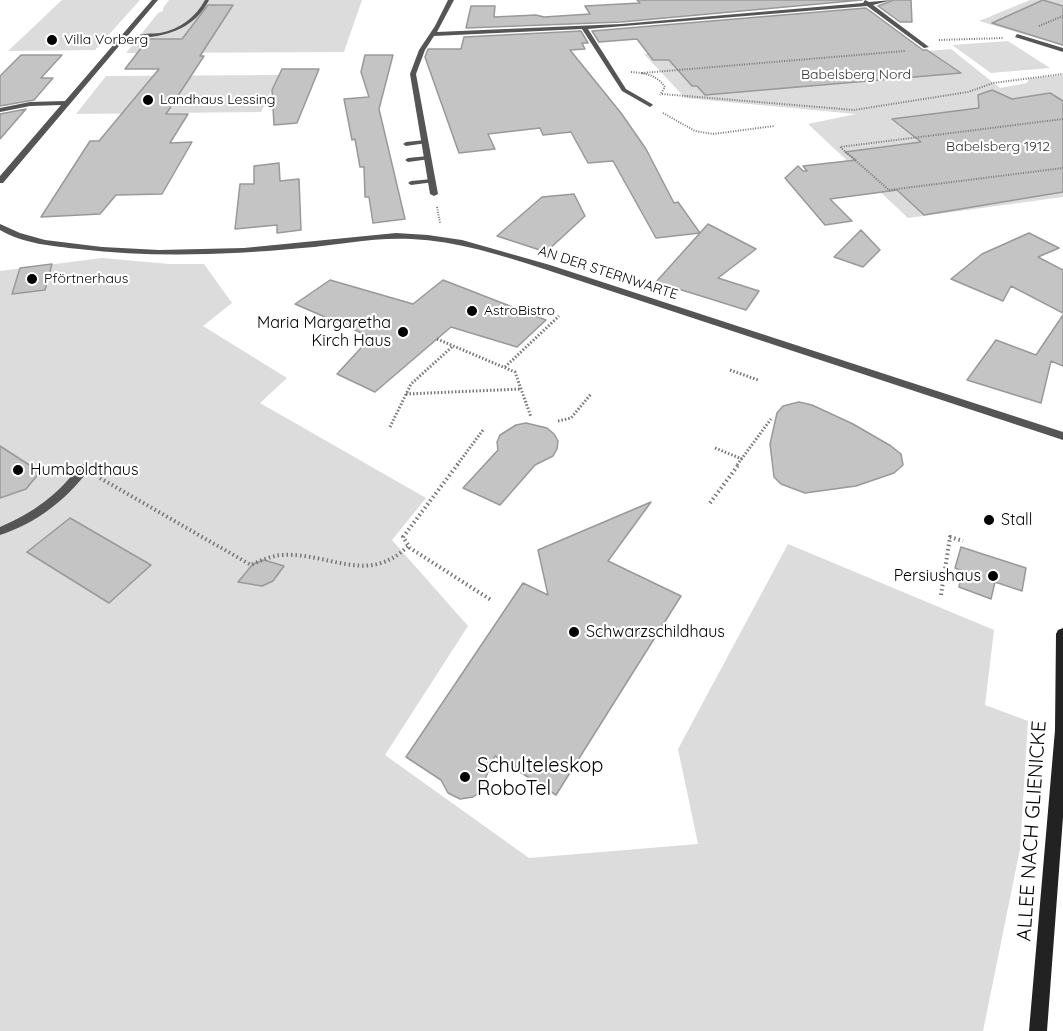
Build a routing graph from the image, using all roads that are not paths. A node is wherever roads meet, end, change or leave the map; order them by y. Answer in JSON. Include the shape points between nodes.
{"nodes":[{"id":1,"x":154,"y":0,"type":"edge"},
{"id":2,"x":207,"y":0,"type":"edge"},
{"id":3,"x":451,"y":0,"type":"edge"},
{"id":4,"x":862,"y":0,"type":"edge"},
{"id":5,"x":889,"y":0,"type":"edge"},
{"id":6,"x":869,"y":4,"type":"junction"},
{"id":7,"x":584,"y":28,"type":"junction"},
{"id":8,"x":433,"y":34,"type":"junction"},
{"id":9,"x":139,"y":36,"type":"dead end"},
{"id":10,"x":1017,"y":36,"type":"road end"},
{"id":11,"x":926,"y":47,"type":"dead end"},
{"id":12,"x":1063,"y":50,"type":"edge"},
{"id":13,"x":67,"y":103,"type":"junction"},
{"id":14,"x":650,"y":105,"type":"road end"},
{"id":15,"x":0,"y":110,"type":"edge"},
{"id":16,"x":425,"y":142,"type":"junction"},
{"id":17,"x":406,"y":144,"type":"dead end"},
{"id":18,"x":428,"y":158,"type":"junction"},
{"id":19,"x":408,"y":160,"type":"dead end"},
{"id":20,"x":432,"y":181,"type":"junction"},
{"id":21,"x":0,"y":182,"type":"edge"},
{"id":22,"x":411,"y":183,"type":"dead end"},
{"id":23,"x":434,"y":194,"type":"dead end"},
{"id":24,"x":0,"y":226,"type":"edge"},
{"id":25,"x":1063,"y":436,"type":"edge"},
{"id":26,"x":84,"y":468,"type":"road end"},
{"id":27,"x":0,"y":531,"type":"edge"},
{"id":28,"x":1063,"y":634,"type":"edge"},
{"id":29,"x":1038,"y":1031,"type":"edge"}],
"edges":[{"from":1,"to":13,"type":"street"},
{"from":2,"to":9,"type":"lane","via":[[182,27],[161,36]]},
{"from":3,"to":8,"type":"street"},
{"from":4,"to":6,"type":"street"},
{"from":5,"to":6,"type":"street"},
{"from":6,"to":7,"type":"street"},
{"from":6,"to":11,"type":"street"},
{"from":7,"to":8,"type":"street"},
{"from":7,"to":14,"type":"street","via":[[624,90]]},
{"from":8,"to":16,"type":"street","via":[[413,74]]},
{"from":10,"to":12,"type":"street"},
{"from":13,"to":15,"type":"street"},
{"from":13,"to":21,"type":"street"},
{"from":16,"to":17,"type":"lane"},
{"from":16,"to":18,"type":"street"},
{"from":18,"to":19,"type":"lane"},
{"from":18,"to":20,"type":"street"},
{"from":20,"to":22,"type":"lane"},
{"from":20,"to":23,"type":"street"},
{"from":24,"to":25,"type":"street","name":"AN DER STERNWARTE","via":[[23,237],[53,244],[129,253],[219,253],[407,236],[464,243]]},
{"from":26,"to":27,"type":"lane","via":[[68,490],[50,505]]},
{"from":28,"to":29,"type":"street","name":"ALLEE NACH GLIENICKE","via":[[1062,729]]}]}
